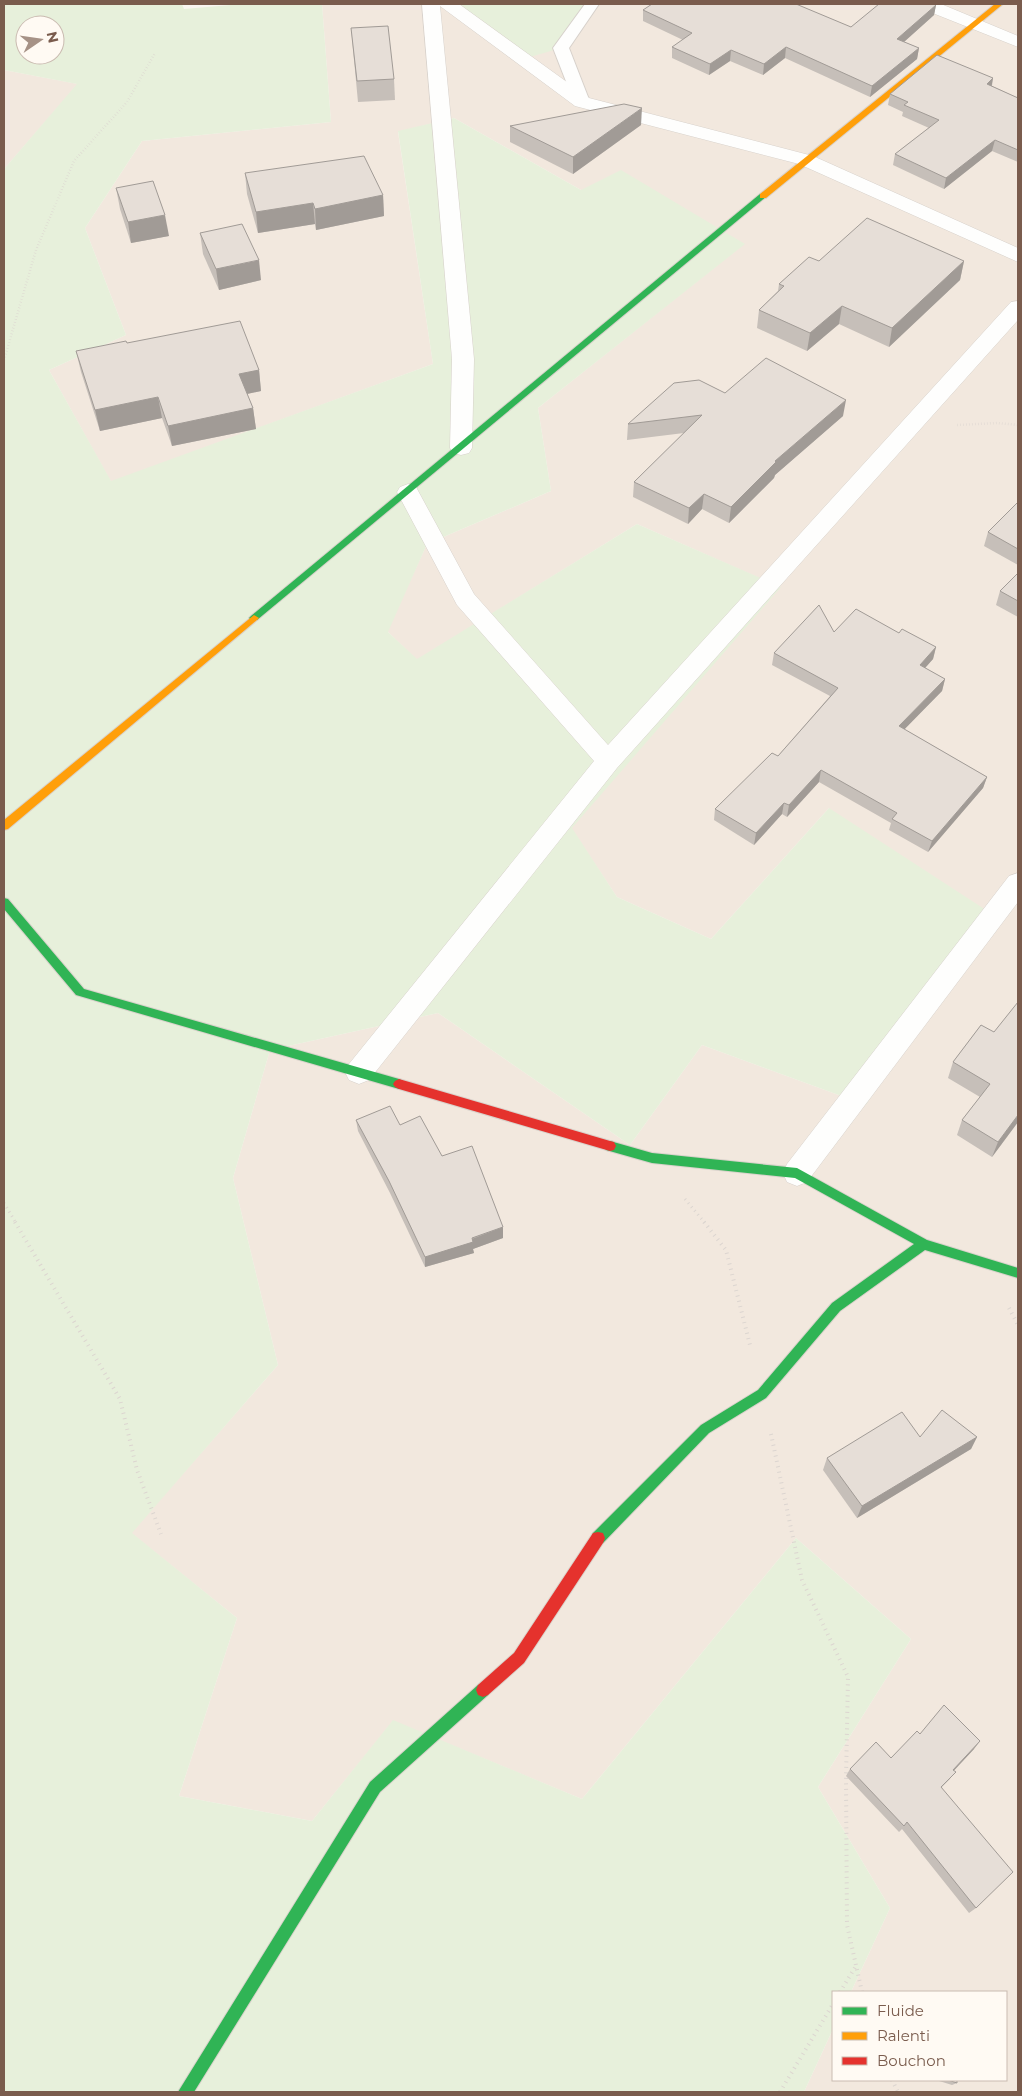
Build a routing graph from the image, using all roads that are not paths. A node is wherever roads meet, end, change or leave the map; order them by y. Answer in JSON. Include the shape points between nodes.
{"nodes":[{"id":1,"x":431,"y":4,"type":"edge"},
{"id":2,"x":448,"y":4,"type":"edge"},
{"id":3,"x":592,"y":4,"type":"edge"},
{"id":4,"x":926,"y":4,"type":"edge"},
{"id":5,"x":1000,"y":4,"type":"edge"},
{"id":6,"x":975,"y":24,"type":"junction"},
{"id":7,"x":1018,"y":42,"type":"edge"},
{"id":8,"x":582,"y":102,"type":"junction"},
{"id":9,"x":806,"y":160,"type":"junction"},
{"id":10,"x":1018,"y":256,"type":"edge"},
{"id":11,"x":1018,"y":307,"type":"edge"},
{"id":12,"x":461,"y":448,"type":"junction"},
{"id":13,"x":408,"y":492,"type":"junction"},
{"id":14,"x":608,"y":761,"type":"junction"},
{"id":15,"x":4,"y":826,"type":"edge"},
{"id":16,"x":1018,"y":883,"type":"edge"},
{"id":17,"x":4,"y":902,"type":"edge"},
{"id":18,"x":359,"y":1072,"type":"junction"},
{"id":19,"x":797,"y":1173,"type":"junction"},
{"id":20,"x":924,"y":1244,"type":"junction"},
{"id":21,"x":1018,"y":1273,"type":"edge"},
{"id":22,"x":185,"y":2092,"type":"edge"}],
"edges":[{"from":1,"to":12,"type":"street","via":[[463,359]]},
{"from":2,"to":8,"type":"street"},
{"from":3,"to":8,"type":"lane","via":[[562,48]]},
{"from":4,"to":6,"type":"street"},
{"from":5,"to":6,"type":"street"},
{"from":6,"to":7,"type":"street"},
{"from":6,"to":9,"type":"street"},
{"from":8,"to":9,"type":"street"},
{"from":9,"to":10,"type":"street"},
{"from":9,"to":12,"type":"street"},
{"from":11,"to":14,"type":"street"},
{"from":12,"to":13,"type":"street"},
{"from":13,"to":14,"type":"street","via":[[465,598]]},
{"from":13,"to":15,"type":"street"},
{"from":14,"to":18,"type":"street"},
{"from":16,"to":19,"type":"street"},
{"from":17,"to":18,"type":"street","via":[[80,992]]},
{"from":18,"to":19,"type":"street","via":[[652,1158]]},
{"from":19,"to":20,"type":"street"},
{"from":20,"to":21,"type":"street"},
{"from":20,"to":22,"type":"street","via":[[836,1307],[762,1394],[705,1429],[599,1536],[519,1658],[375,1787]]}]}
